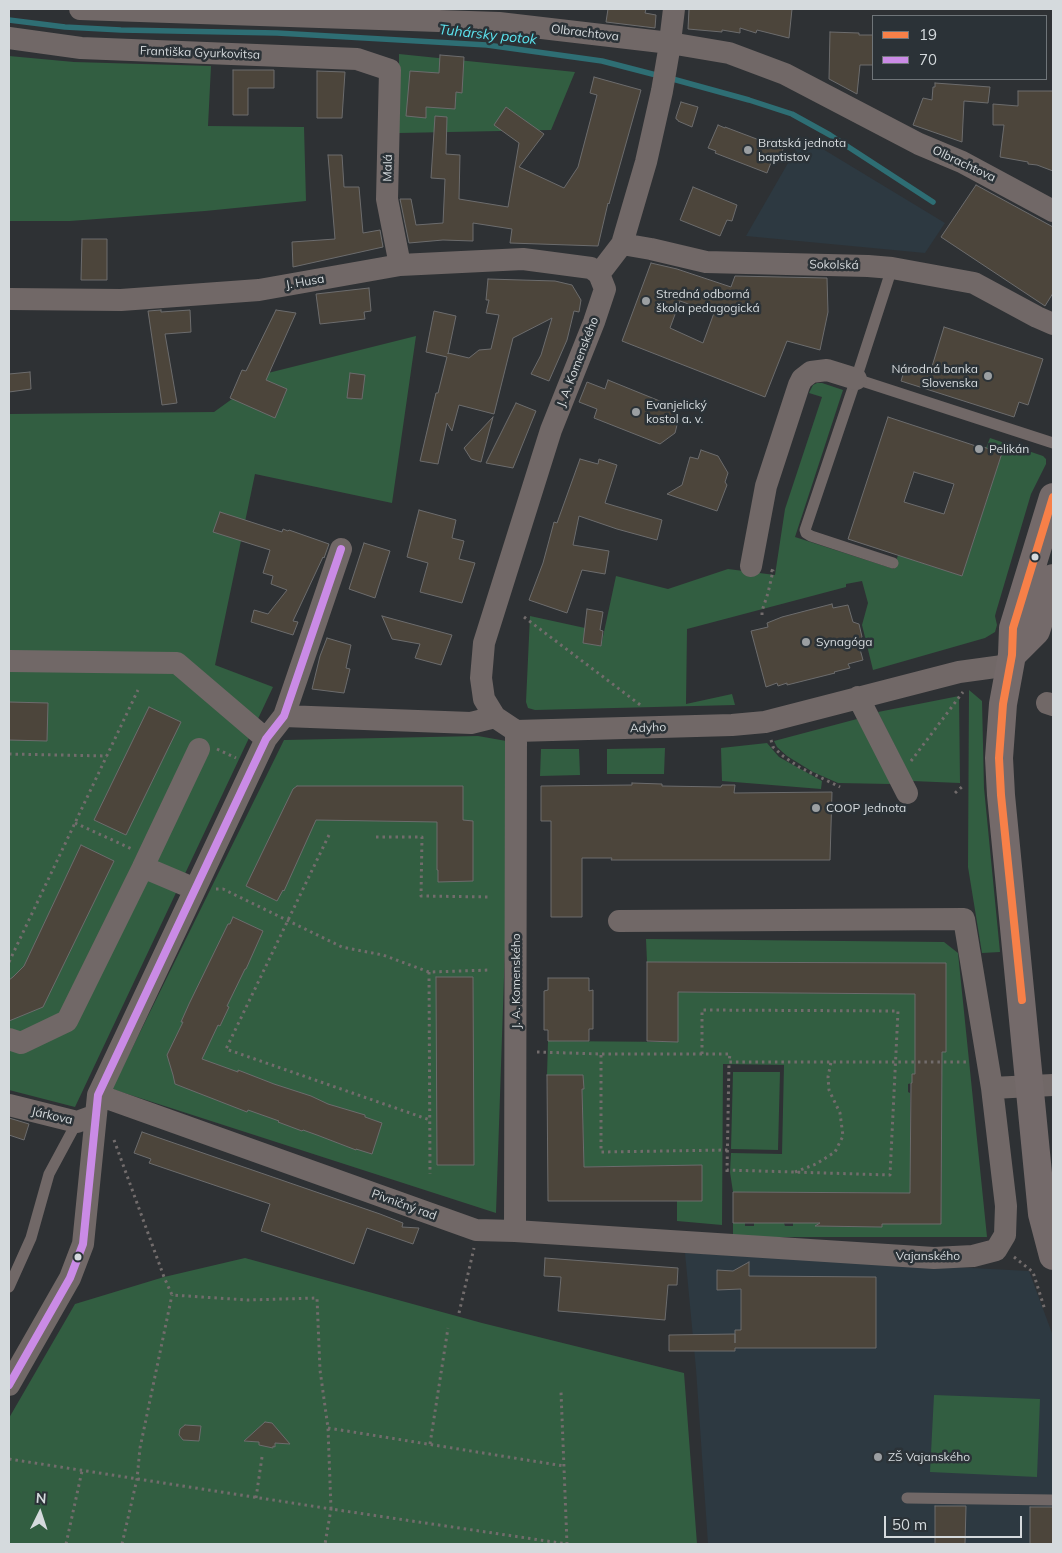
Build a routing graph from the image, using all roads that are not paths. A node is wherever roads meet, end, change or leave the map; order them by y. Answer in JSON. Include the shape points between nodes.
{"nodes":[{"id":1,"x":80,"y":9,"type":"edge"},
{"id":2,"x":674,"y":9,"type":"edge"},
{"id":3,"x":9,"y":38,"type":"edge"},
{"id":4,"x":669,"y":46,"type":"junction"},
{"id":5,"x":390,"y":70,"type":"joint"},
{"id":6,"x":1053,"y":211,"type":"edge"},
{"id":7,"x":622,"y":244,"type":"junction"},
{"id":8,"x":400,"y":265,"type":"junction"},
{"id":9,"x":892,"y":268,"type":"junction"},
{"id":10,"x":599,"y":274,"type":"junction"},
{"id":11,"x":9,"y":299,"type":"edge"},
{"id":12,"x":1045,"y":321,"type":"edge"},
{"id":13,"x":1053,"y":335,"type":"edge"},
{"id":14,"x":856,"y":379,"type":"junction"},
{"id":15,"x":1053,"y":443,"type":"edge"},
{"id":16,"x":1053,"y":497,"type":"edge"},
{"id":17,"x":341,"y":549,"type":"dead end"},
{"id":18,"x":893,"y":563,"type":"dead end"},
{"id":19,"x":751,"y":566,"type":"dead end"},
{"id":20,"x":1053,"y":578,"type":"edge"},
{"id":21,"x":1011,"y":660,"type":"junction"},
{"id":22,"x":9,"y":661,"type":"edge"},
{"id":23,"x":858,"y":697,"type":"junction"},
{"id":24,"x":284,"y":716,"type":"junction"},
{"id":25,"x":495,"y":717,"type":"junction"},
{"id":26,"x":516,"y":731,"type":"junction"},
{"id":27,"x":266,"y":739,"type":"junction"},
{"id":28,"x":205,"y":748,"type":"road end"},
{"id":29,"x":903,"y":786,"type":"road end"},
{"id":30,"x":140,"y":859,"type":"junction"},
{"id":31,"x":195,"y":889,"type":"junction"},
{"id":32,"x":619,"y":921,"type":"dead end"},
{"id":33,"x":9,"y":1039,"type":"edge"},
{"id":34,"x":1042,"y":1086,"type":"edge"},
{"id":35,"x":992,"y":1088,"type":"junction"},
{"id":36,"x":9,"y":1105,"type":"edge"},
{"id":37,"x":90,"y":1111,"type":"junction"},
{"id":38,"x":515,"y":1231,"type":"junction"},
{"id":39,"x":724,"y":1245,"type":"joint"},
{"id":40,"x":1053,"y":1256,"type":"edge"},
{"id":41,"x":9,"y":1287,"type":"edge"},
{"id":42,"x":9,"y":1385,"type":"edge"},
{"id":43,"x":907,"y":1498,"type":"dead end"},
{"id":44,"x":1053,"y":1500,"type":"edge"}],
"edges":[{"from":1,"to":4,"type":"street","name":"Olbrachtova","via":[[499,23]]},
{"from":2,"to":4,"type":"street"},
{"from":3,"to":5,"type":"street","name":"Františka Gyurkovitsa","via":[[81,48],[358,60]]},
{"from":4,"to":6,"type":"street","name":"Olbrachtova","via":[[729,53],[785,74]]},
{"from":4,"to":7,"type":"street","via":[[646,162]]},
{"from":5,"to":8,"type":"street","name":"Malá","via":[[387,199]]},
{"from":7,"to":9,"type":"street","name":"Sokolská","via":[[706,262]]},
{"from":7,"to":10,"type":"street"},
{"from":8,"to":10,"type":"street","name":"J. Husa","via":[[523,259],[591,268]]},
{"from":8,"to":11,"type":"street","name":"J. Husa","via":[[259,290],[121,300]]},
{"from":9,"to":12,"type":"street","name":"Sokolská","via":[[974,283]]},
{"from":9,"to":14,"type":"lane"},
{"from":10,"to":25,"type":"street","name":"J. A. Komenského","via":[[605,289],[551,430],[484,643],[481,678],[484,700]]},
{"from":12,"to":13,"type":"street","name":"Sokolská"},
{"from":14,"to":15,"type":"lane"},
{"from":14,"to":18,"type":"lane","via":[[805,530],[811,536]]},
{"from":14,"to":19,"type":"street","via":[[827,370],[811,372],[802,379],[766,486]]},
{"from":16,"to":21,"type":"main road","via":[[1013,628]]},
{"from":17,"to":24,"type":"street"},
{"from":20,"to":21,"type":"main road","via":[[1036,631]]},
{"from":21,"to":23,"type":"street","name":"Adyho"},
{"from":21,"to":34,"type":"main road","via":[[1003,704],[1000,788]]},
{"from":22,"to":27,"type":"street","via":[[177,663]]},
{"from":23,"to":26,"type":"street","name":"Adyho","via":[[765,722]]},
{"from":23,"to":29,"type":"street"},
{"from":24,"to":25,"type":"street","via":[[471,723]]},
{"from":24,"to":27,"type":"street"},
{"from":25,"to":26,"type":"street"},
{"from":26,"to":38,"type":"street","name":"J. A. Komenského"},
{"from":27,"to":31,"type":"street"},
{"from":28,"to":30,"type":"street"},
{"from":30,"to":31,"type":"street"},
{"from":30,"to":33,"type":"street","via":[[67,1021],[22,1042]]},
{"from":31,"to":37,"type":"street"},
{"from":32,"to":35,"type":"street","via":[[964,919]]},
{"from":34,"to":35,"type":"street"},
{"from":34,"to":40,"type":"main road","via":[[1042,1214]]},
{"from":35,"to":39,"type":"street","name":"Vajanského","via":[[1006,1206],[1005,1235],[996,1250],[973,1256],[934,1258]]},
{"from":36,"to":37,"type":"street","name":"Járkova"},
{"from":37,"to":38,"type":"street","name":"Pivničný rad","via":[[476,1230]]},
{"from":37,"to":41,"type":"lane","via":[[49,1174],[31,1238]]},
{"from":37,"to":42,"type":"street","via":[[83,1244],[70,1278]]},
{"from":38,"to":39,"type":"street","name":"Pivničný rad"},
{"from":43,"to":44,"type":"lane"}]}
